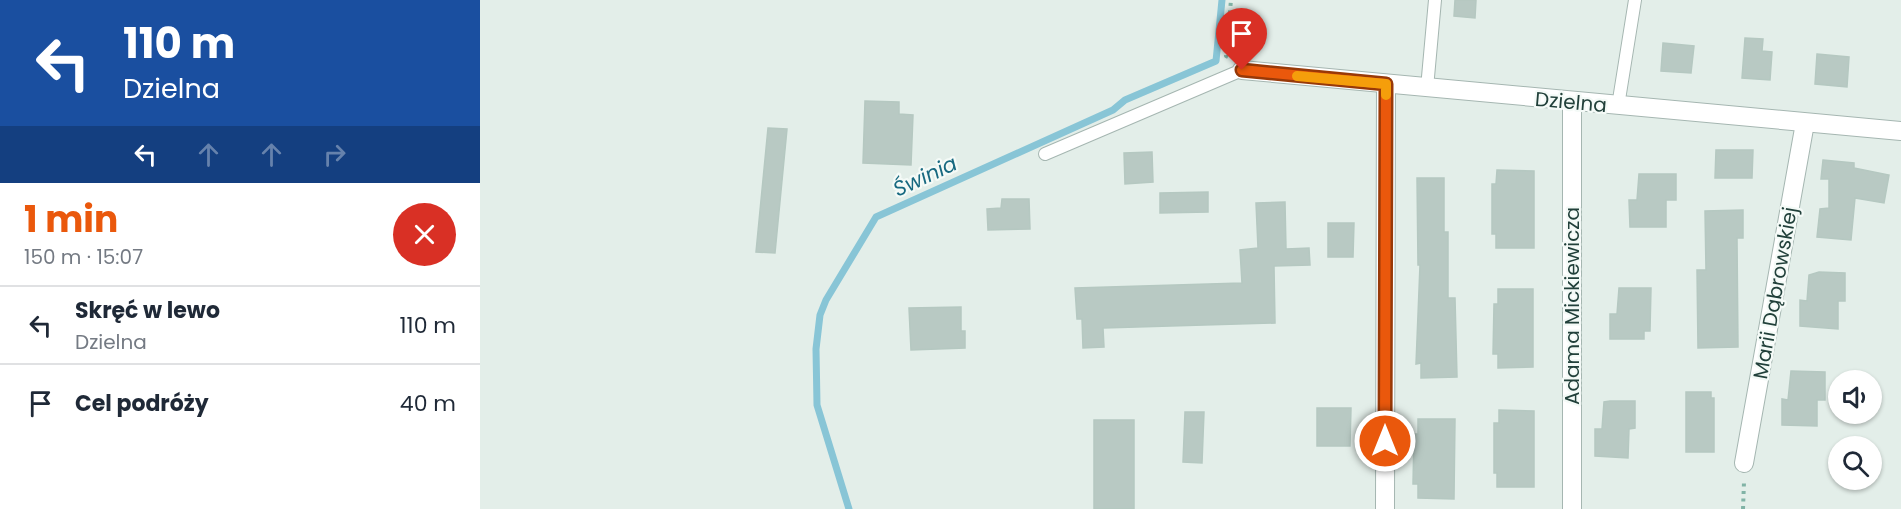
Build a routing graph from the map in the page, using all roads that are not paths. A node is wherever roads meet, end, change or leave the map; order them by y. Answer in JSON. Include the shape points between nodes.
{"nodes":[{"id":1,"x":1435,"y":0,"type":"edge"},
{"id":2,"x":1635,"y":0,"type":"edge"},
{"id":3,"x":1242,"y":70,"type":"joint"},
{"id":4,"x":1386,"y":84,"type":"junction"},
{"id":5,"x":1426,"y":88,"type":"junction"},
{"id":6,"x":1572,"y":102,"type":"junction"},
{"id":7,"x":1618,"y":106,"type":"junction"},
{"id":8,"x":1805,"y":123,"type":"junction"},
{"id":9,"x":1901,"y":131,"type":"edge"},
{"id":10,"x":1045,"y":154,"type":"dead end"},
{"id":11,"x":1744,"y":463,"type":"road end"},
{"id":12,"x":1385,"y":509,"type":"edge"},
{"id":13,"x":1572,"y":509,"type":"edge"}],
"edges":[{"from":1,"to":5,"type":"lane"},
{"from":2,"to":7,"type":"lane"},
{"from":3,"to":4,"type":"street","name":"Dzielna"},
{"from":3,"to":10,"type":"lane"},
{"from":4,"to":5,"type":"street","name":"Dzielna"},
{"from":4,"to":12,"type":"street"},
{"from":5,"to":6,"type":"street","name":"Dzielna"},
{"from":6,"to":7,"type":"street","name":"Dzielna"},
{"from":6,"to":13,"type":"street","name":"Adama Mickiewicza"},
{"from":7,"to":8,"type":"street","name":"Dzielna"},
{"from":8,"to":9,"type":"street","name":"Dzielna"},
{"from":8,"to":11,"type":"street","name":"Marii Dąbrowskiej"}]}
